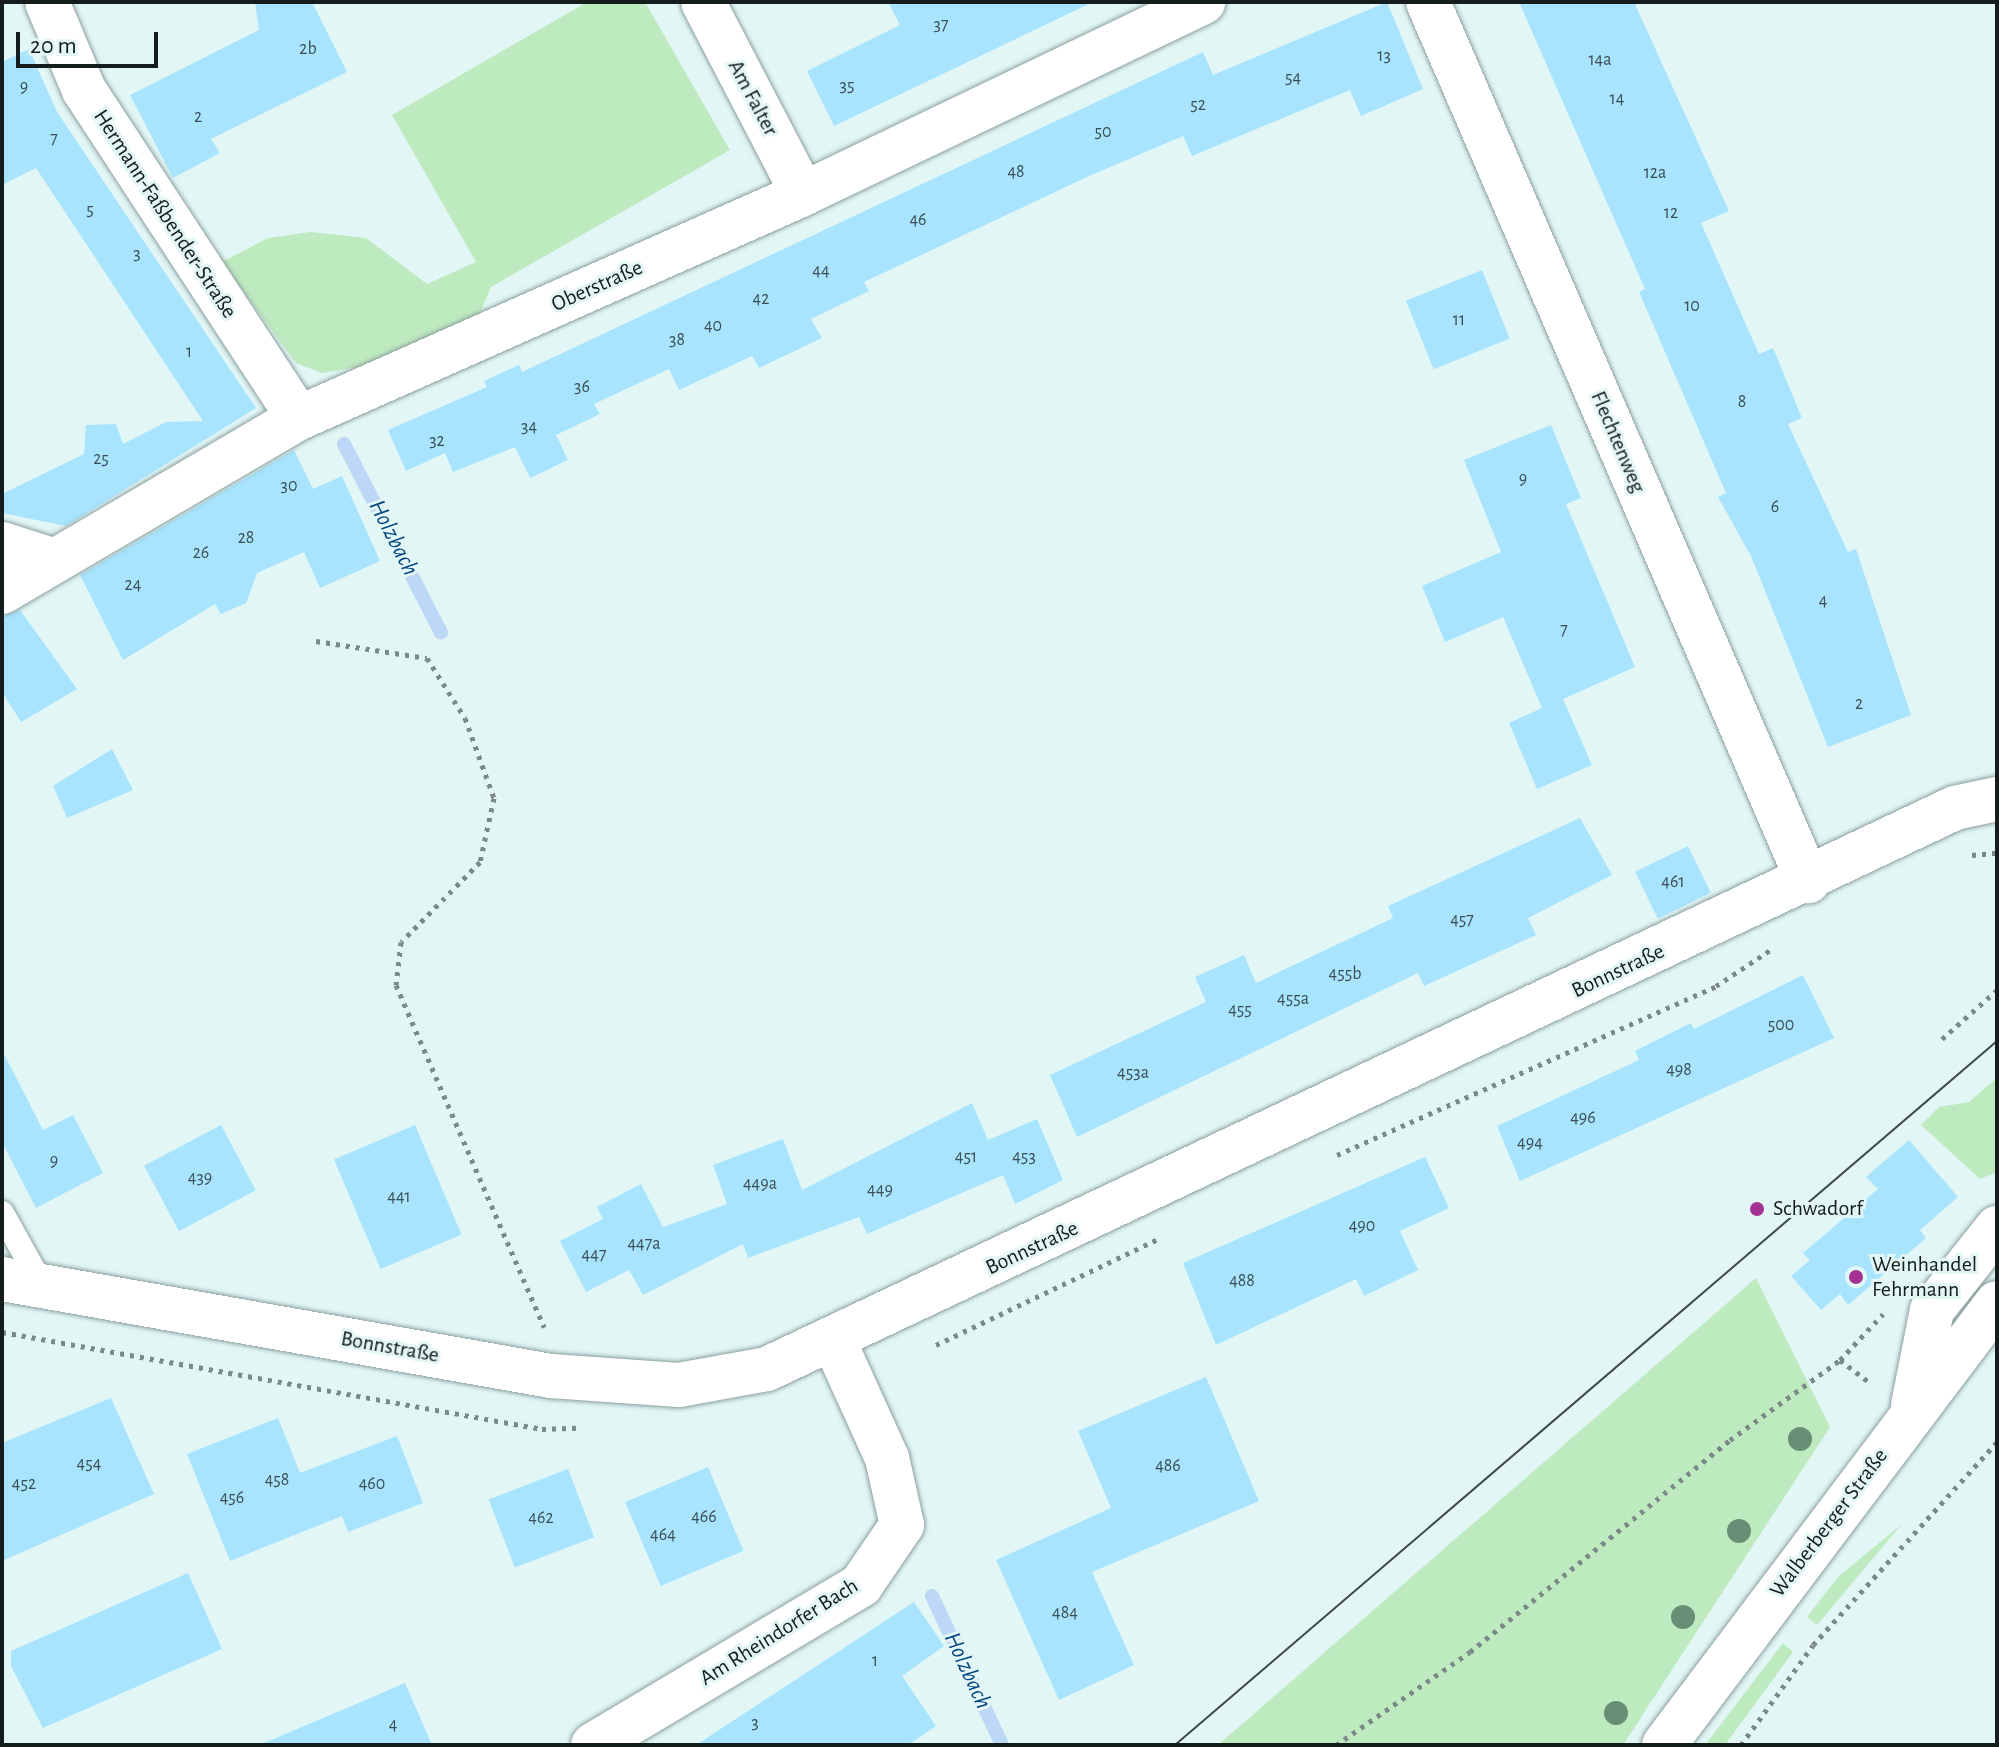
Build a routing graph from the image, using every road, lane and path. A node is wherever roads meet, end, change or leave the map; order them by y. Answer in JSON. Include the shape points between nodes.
{"nodes":[{"id":1,"x":47,"y":2,"type":"edge"},
{"id":2,"x":703,"y":2,"type":"edge"},
{"id":3,"x":1203,"y":2,"type":"edge"},
{"id":4,"x":1428,"y":2,"type":"edge"},
{"id":5,"x":803,"y":194,"type":"junction"},
{"id":6,"x":299,"y":418,"type":"junction"},
{"id":7,"x":2,"y":544,"type":"edge"},
{"id":8,"x":52,"y":560,"type":"junction"},
{"id":9,"x":2,"y":592,"type":"edge"},
{"id":10,"x":316,"y":641,"type":"dead end"},
{"id":11,"x":1997,"y":799,"type":"edge"},
{"id":12,"x":1808,"y":881,"type":"junction"},
{"id":13,"x":1997,"y":990,"type":"edge"},
{"id":14,"x":1942,"y":1039,"type":"dead end"},
{"id":15,"x":2,"y":1213,"type":"edge"},
{"id":16,"x":1997,"y":1228,"type":"edge"},
{"id":17,"x":22,"y":1283,"type":"edge"},
{"id":18,"x":1997,"y":1303,"type":"edge"},
{"id":19,"x":834,"y":1341,"type":"junction"},
{"id":20,"x":551,"y":1376,"type":"junction"},
{"id":21,"x":1911,"y":1413,"type":"junction"},
{"id":22,"x":1997,"y":1442,"type":"edge"},
{"id":23,"x":593,"y":1745,"type":"edge"},
{"id":24,"x":1336,"y":1745,"type":"edge"},
{"id":25,"x":1664,"y":1745,"type":"edge"},
{"id":26,"x":1741,"y":1745,"type":"edge"}],
"edges":[{"from":1,"to":6,"type":"street","name":"Hermann-Faßbender-Straße","via":[[84,90]]},
{"from":2,"to":5,"type":"street","name":"Am Falter"},
{"from":3,"to":5,"type":"street","name":"Oberstraße"},
{"from":4,"to":12,"type":"street","name":"Flechtenweg"},
{"from":5,"to":6,"type":"street","name":"Oberstraße"},
{"from":6,"to":8,"type":"street","name":"Oberstraße"},
{"from":7,"to":8,"type":"street"},
{"from":8,"to":9,"type":"street","name":"Oberstraße"},
{"from":10,"to":20,"type":"path","via":[[427,658],[465,718],[494,798],[480,862],[401,942],[396,985],[541,1308]]},
{"from":11,"to":12,"type":"street","name":"Bonnstraße","via":[[1955,808]]},
{"from":12,"to":19,"type":"street","name":"Bonnstraße"},
{"from":13,"to":14,"type":"path"},
{"from":15,"to":17,"type":"lane"},
{"from":16,"to":21,"type":"street","via":[[1932,1310]]},
{"from":17,"to":20,"type":"street","name":"Bonnstraße"},
{"from":18,"to":21,"type":"street","name":"Walberberger Straße"},
{"from":19,"to":20,"type":"street","name":"Bonnstraße","via":[[767,1369],[679,1385]]},
{"from":19,"to":23,"type":"street","name":"Am Rheindorfer Bach","via":[[887,1458],[902,1525],[861,1585]]},
{"from":21,"to":24,"type":"path","via":[[1840,1360],[1470,1652]]},
{"from":21,"to":25,"type":"street","name":"Walberberger Straße"},
{"from":22,"to":26,"type":"path","via":[[1922,1516],[1813,1645]]}]}
